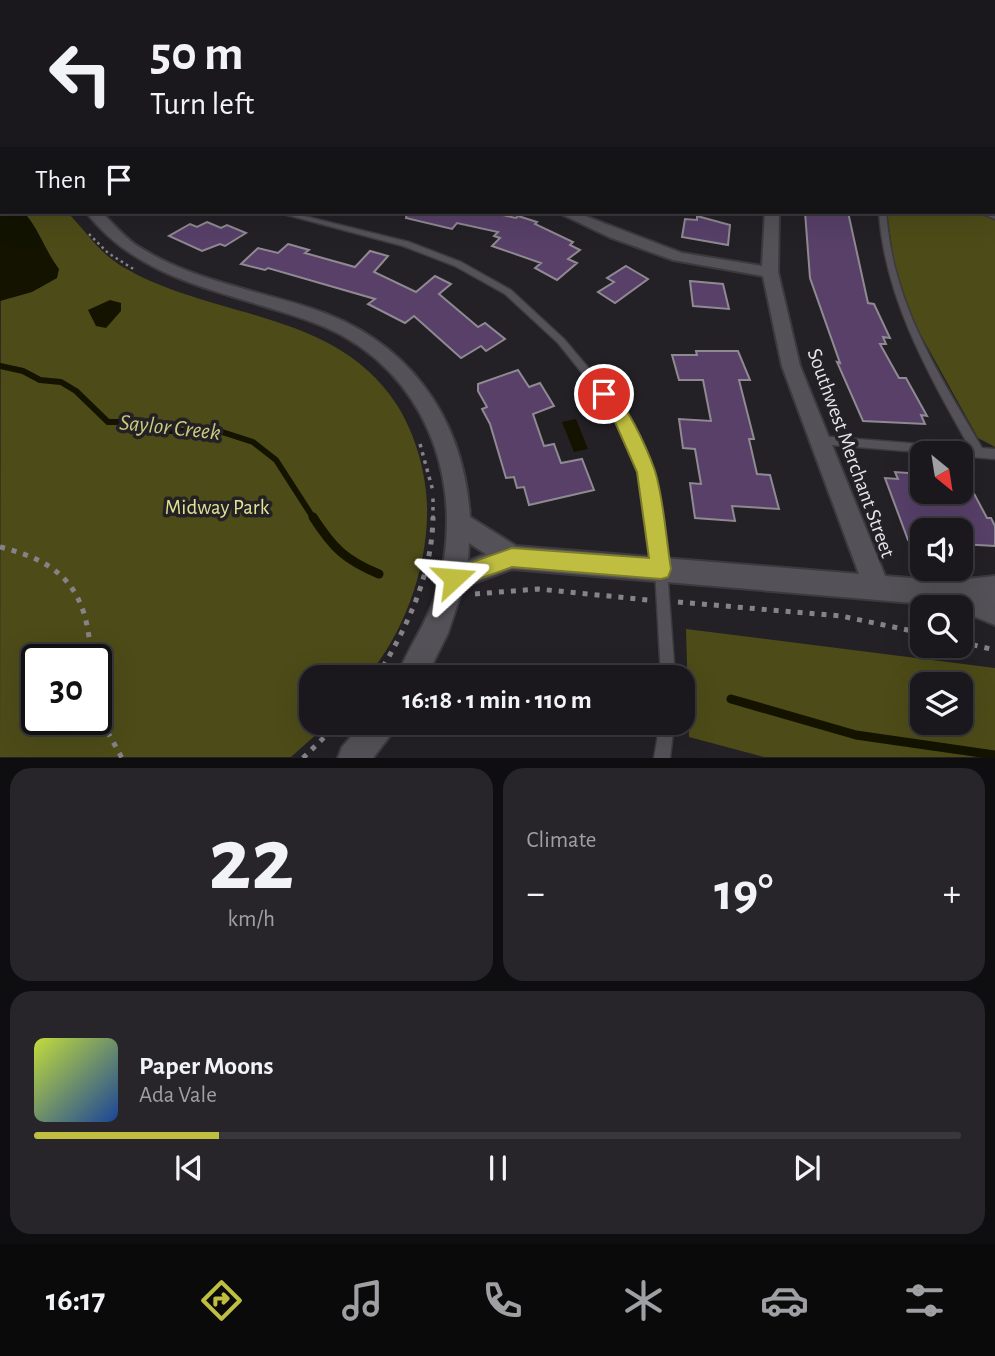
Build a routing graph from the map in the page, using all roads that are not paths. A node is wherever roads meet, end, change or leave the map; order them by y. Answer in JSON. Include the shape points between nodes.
{"nodes":[{"id":1,"x":95,"y":214,"type":"edge"},
{"id":2,"x":288,"y":214,"type":"edge"},
{"id":3,"x":569,"y":214,"type":"edge"},
{"id":4,"x":772,"y":214,"type":"edge"},
{"id":5,"x":882,"y":214,"type":"edge"},
{"id":6,"x":770,"y":272,"type":"junction"},
{"id":7,"x":820,"y":440,"type":"junction"},
{"id":8,"x":979,"y":453,"type":"junction"},
{"id":9,"x":995,"y":454,"type":"edge"},
{"id":10,"x":459,"y":523,"type":"junction"},
{"id":11,"x":512,"y":557,"type":"junction"},
{"id":12,"x":661,"y":569,"type":"junction"},
{"id":13,"x":461,"y":585,"type":"junction"},
{"id":14,"x":876,"y":586,"type":"junction"},
{"id":15,"x":995,"y":589,"type":"edge"},
{"id":16,"x":948,"y":594,"type":"junction"},
{"id":17,"x":995,"y":612,"type":"edge"},
{"id":18,"x":418,"y":665,"type":"edge"},
{"id":19,"x":667,"y":665,"type":"edge"},
{"id":20,"x":372,"y":735,"type":"edge"},
{"id":21,"x":665,"y":735,"type":"edge"},
{"id":22,"x":353,"y":758,"type":"edge"},
{"id":23,"x":662,"y":758,"type":"edge"}],
"edges":[{"from":1,"to":10,"type":"street","via":[[118,240],[159,266],[340,326],[387,356],[437,422],[455,473]]},
{"from":2,"to":12,"type":"lane","via":[[406,244],[458,264],[508,292],[552,333],[619,412],[646,472]]},
{"from":3,"to":6,"type":"street","via":[[679,257]]},
{"from":4,"to":6,"type":"street","name":"Southwest Merchant Street"},
{"from":5,"to":8,"type":"lane","via":[[891,275],[902,306]]},
{"from":6,"to":7,"type":"street","name":"Southwest Merchant Street","via":[[792,366]]},
{"from":7,"to":8,"type":"lane"},
{"from":7,"to":14,"type":"street","name":"Southwest Merchant Street"},
{"from":8,"to":9,"type":"lane"},
{"from":10,"to":11,"type":"street"},
{"from":10,"to":13,"type":"street"},
{"from":11,"to":12,"type":"street"},
{"from":11,"to":13,"type":"street"},
{"from":12,"to":14,"type":"street"},
{"from":12,"to":19,"type":"lane"},
{"from":13,"to":18,"type":"street"},
{"from":14,"to":16,"type":"street"},
{"from":15,"to":16,"type":"street"},
{"from":16,"to":17,"type":"street"},
{"from":20,"to":22,"type":"street"},
{"from":21,"to":23,"type":"lane"}]}
